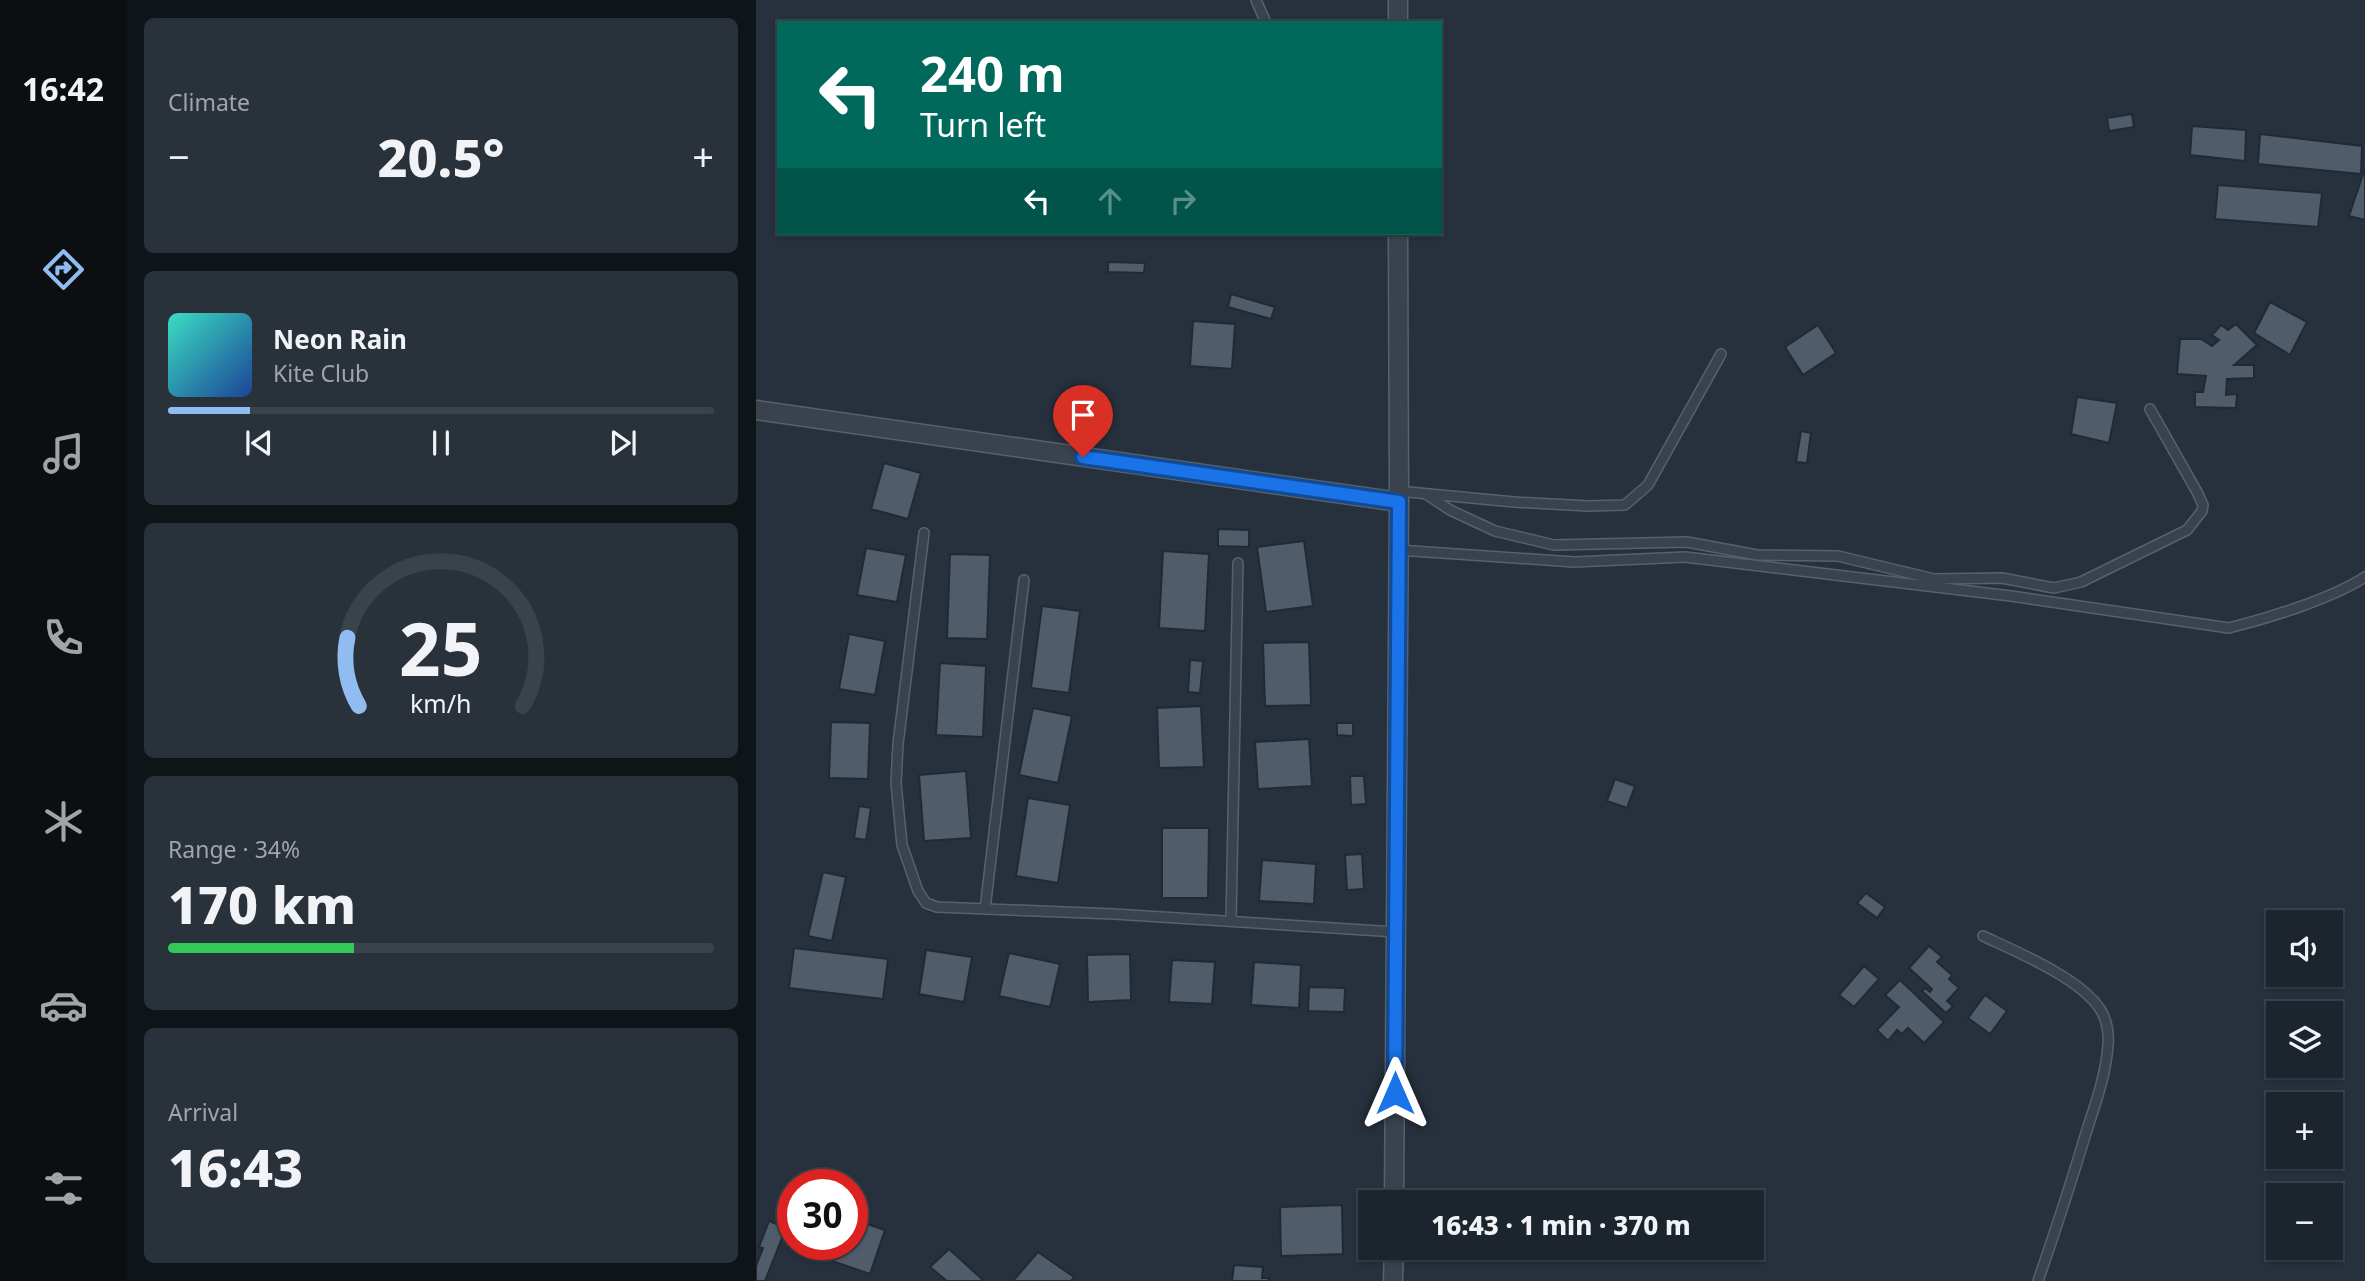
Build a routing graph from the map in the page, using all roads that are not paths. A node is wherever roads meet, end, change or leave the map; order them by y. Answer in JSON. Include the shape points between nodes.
{"nodes":[{"id":1,"x":1256,"y":0,"type":"edge"},
{"id":2,"x":1398,"y":0,"type":"edge"},
{"id":3,"x":1265,"y":21,"type":"edge"},
{"id":4,"x":1398,"y":21,"type":"edge"},
{"id":5,"x":1398,"y":235,"type":"edge"},
{"id":6,"x":1721,"y":354,"type":"dead end"},
{"id":7,"x":2150,"y":409,"type":"dead end"},
{"id":8,"x":756,"y":410,"type":"edge"},
{"id":9,"x":1426,"y":494,"type":"junction"},
{"id":10,"x":1399,"y":497,"type":"junction"},
{"id":11,"x":924,"y":533,"type":"dead end"},
{"id":12,"x":1398,"y":550,"type":"junction"},
{"id":13,"x":1238,"y":563,"type":"dead end"},
{"id":14,"x":2365,"y":577,"type":"edge"},
{"id":15,"x":1024,"y":580,"type":"dead end"},
{"id":16,"x":985,"y":909,"type":"junction"},
{"id":17,"x":1231,"y":921,"type":"junction"},
{"id":18,"x":1396,"y":932,"type":"junction"},
{"id":19,"x":1983,"y":936,"type":"dead end"},
{"id":20,"x":1394,"y":1190,"type":"edge"},
{"id":21,"x":1394,"y":1260,"type":"edge"},
{"id":22,"x":1393,"y":1281,"type":"edge"},
{"id":23,"x":2038,"y":1281,"type":"edge"}],
"edges":[{"from":1,"to":3,"type":"lane"},
{"from":2,"to":4,"type":"street"},
{"from":5,"to":10,"type":"street"},
{"from":6,"to":9,"type":"lane","via":[[1648,485],[1625,505]]},
{"from":7,"to":9,"type":"lane","via":[[2200,498],[2202,511],[2176,537],[2065,587],[2002,578],[1934,579],[1838,556],[1756,555],[1687,542],[1554,545],[1483,526]]},
{"from":8,"to":10,"type":"street"},
{"from":9,"to":10,"type":"lane"},
{"from":10,"to":12,"type":"street"},
{"from":11,"to":16,"type":"lane","via":[[898,744],[899,830],[926,903]]},
{"from":12,"to":14,"type":"lane","via":[[1574,562],[1685,556],[2229,628],[2344,590]]},
{"from":12,"to":18,"type":"street"},
{"from":13,"to":17,"type":"lane"},
{"from":15,"to":16,"type":"lane"},
{"from":16,"to":17,"type":"lane"},
{"from":17,"to":18,"type":"lane"},
{"from":18,"to":20,"type":"street"},
{"from":19,"to":23,"type":"lane","via":[[2038,962],[2085,993],[2101,1009],[2107,1027],[2099,1090]]},
{"from":21,"to":22,"type":"street"}]}
